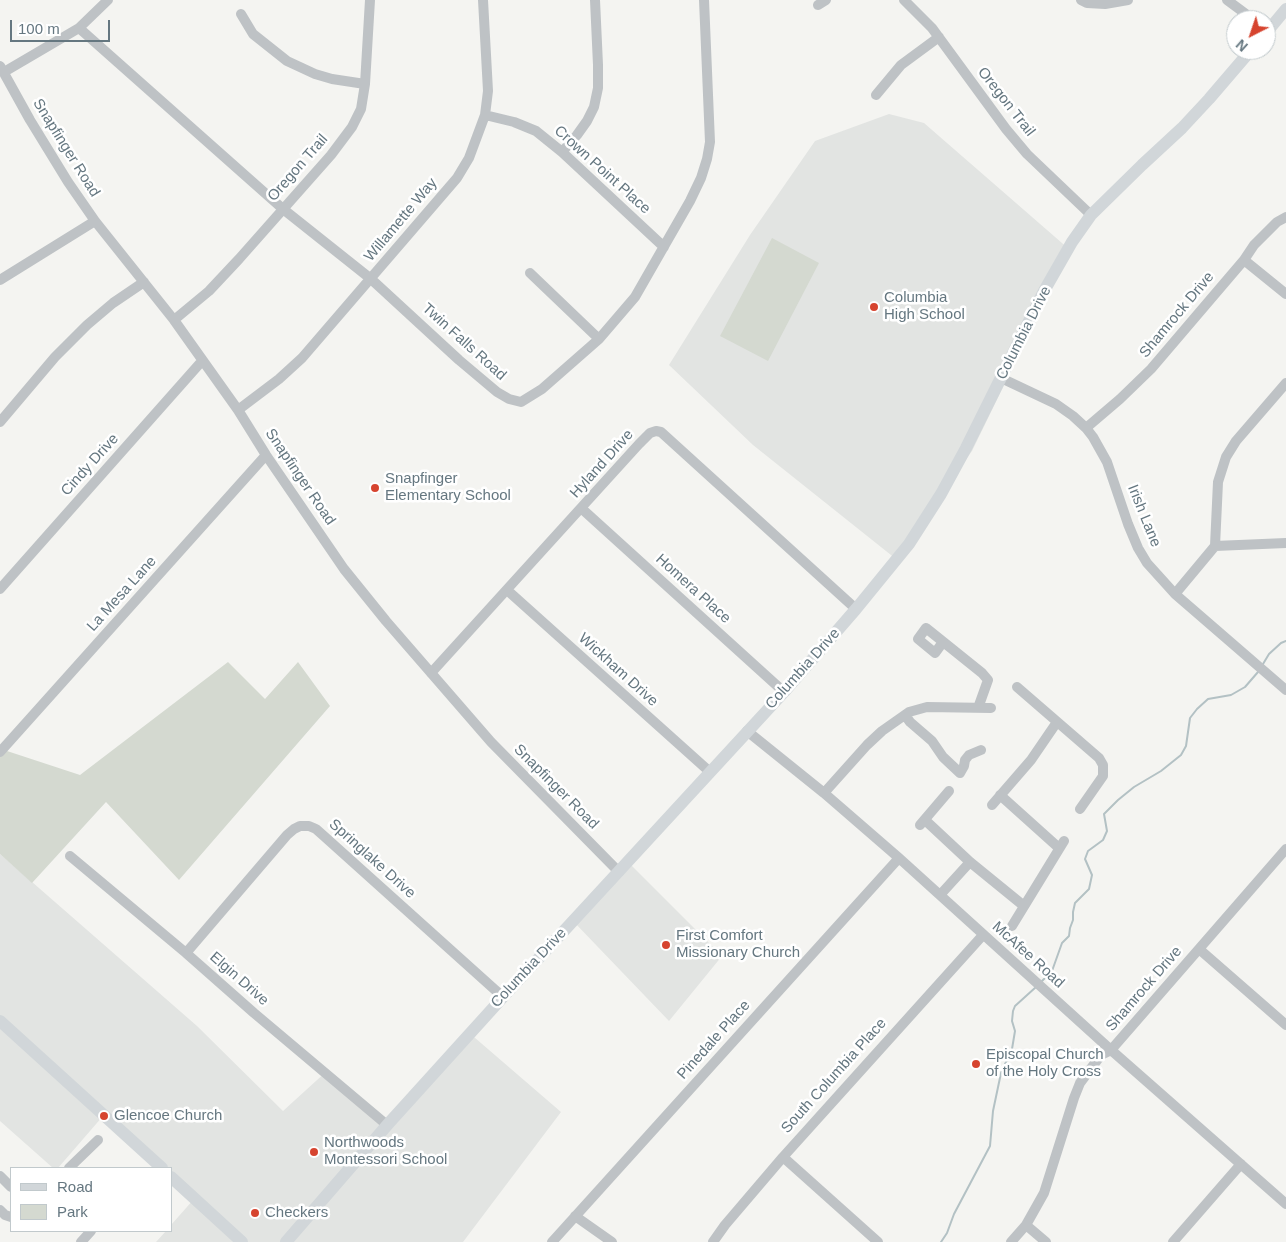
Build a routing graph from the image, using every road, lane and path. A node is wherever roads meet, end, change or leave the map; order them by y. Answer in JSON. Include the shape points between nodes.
{"nodes":[{"id":1,"x":108,"y":0,"type":"edge"},
{"id":2,"x":370,"y":0,"type":"edge"},
{"id":3,"x":484,"y":0,"type":"edge"},
{"id":4,"x":595,"y":0,"type":"edge"},
{"id":5,"x":704,"y":0,"type":"edge"},
{"id":6,"x":904,"y":0,"type":"edge"},
{"id":7,"x":1081,"y":0,"type":"edge"},
{"id":8,"x":1128,"y":0,"type":"edge"},
{"id":9,"x":1227,"y":0,"type":"edge"},
{"id":10,"x":1286,"y":9,"type":"edge"},
{"id":11,"x":1240,"y":10,"type":"edge"},
{"id":12,"x":242,"y":14,"type":"dead end"},
{"id":13,"x":1276,"y":21,"type":"edge"},
{"id":14,"x":79,"y":28,"type":"junction"},
{"id":15,"x":939,"y":38,"type":"junction"},
{"id":16,"x":1242,"y":60,"type":"edge"},
{"id":17,"x":2,"y":69,"type":"edge"},
{"id":18,"x":365,"y":84,"type":"junction"},
{"id":19,"x":876,"y":95,"type":"dead end"},
{"id":20,"x":485,"y":115,"type":"junction"},
{"id":21,"x":562,"y":152,"type":"junction"},
{"id":22,"x":283,"y":209,"type":"junction"},
{"id":23,"x":1091,"y":215,"type":"junction"},
{"id":24,"x":1286,"y":217,"type":"edge"},
{"id":25,"x":95,"y":221,"type":"junction"},
{"id":26,"x":664,"y":247,"type":"junction"},
{"id":27,"x":1244,"y":260,"type":"junction"},
{"id":28,"x":530,"y":273,"type":"dead end"},
{"id":29,"x":371,"y":278,"type":"junction"},
{"id":30,"x":0,"y":280,"type":"edge"},
{"id":31,"x":144,"y":282,"type":"junction"},
{"id":32,"x":1286,"y":294,"type":"edge"},
{"id":33,"x":174,"y":320,"type":"junction"},
{"id":34,"x":599,"y":339,"type":"junction"},
{"id":35,"x":202,"y":361,"type":"junction"},
{"id":36,"x":1001,"y":378,"type":"junction"},
{"id":37,"x":1286,"y":383,"type":"edge"},
{"id":38,"x":238,"y":410,"type":"junction"},
{"id":39,"x":0,"y":422,"type":"edge"},
{"id":40,"x":1086,"y":428,"type":"junction"},
{"id":41,"x":266,"y":455,"type":"junction"},
{"id":42,"x":581,"y":508,"type":"junction"},
{"id":43,"x":1286,"y":543,"type":"edge"},
{"id":44,"x":1215,"y":546,"type":"junction"},
{"id":45,"x":0,"y":589,"type":"edge"},
{"id":46,"x":507,"y":590,"type":"junction"},
{"id":47,"x":1175,"y":594,"type":"junction"},
{"id":48,"x":856,"y":609,"type":"junction"},
{"id":49,"x":943,"y":642,"type":"dead end"},
{"id":50,"x":431,"y":673,"type":"junction"},
{"id":51,"x":1017,"y":687,"type":"dead end"},
{"id":52,"x":1286,"y":690,"type":"edge"},
{"id":53,"x":784,"y":692,"type":"junction"},
{"id":54,"x":978,"y":708,"type":"junction"},
{"id":55,"x":991,"y":708,"type":"dead end"},
{"id":56,"x":905,"y":715,"type":"junction"},
{"id":57,"x":1057,"y":722,"type":"junction"},
{"id":58,"x":747,"y":731,"type":"junction"},
{"id":59,"x":981,"y":750,"type":"dead end"},
{"id":60,"x":0,"y":752,"type":"edge"},
{"id":61,"x":710,"y":772,"type":"junction"},
{"id":62,"x":949,"y":791,"type":"dead end"},
{"id":63,"x":824,"y":793,"type":"junction"},
{"id":64,"x":1000,"y":795,"type":"junction"},
{"id":65,"x":992,"y":805,"type":"dead end"},
{"id":66,"x":1080,"y":809,"type":"dead end"},
{"id":67,"x":1286,"y":849,"type":"edge"},
{"id":68,"x":70,"y":856,"type":"dead end"},
{"id":69,"x":899,"y":858,"type":"junction"},
{"id":70,"x":970,"y":862,"type":"junction"},
{"id":71,"x":619,"y":872,"type":"junction"},
{"id":72,"x":940,"y":895,"type":"junction"},
{"id":73,"x":1024,"y":906,"type":"junction"},
{"id":74,"x":1012,"y":926,"type":"dead end"},
{"id":75,"x":983,"y":935,"type":"junction"},
{"id":76,"x":1199,"y":949,"type":"junction"},
{"id":77,"x":186,"y":953,"type":"junction"},
{"id":78,"x":503,"y":997,"type":"junction"},
{"id":79,"x":0,"y":1021,"type":"edge"},
{"id":80,"x":1286,"y":1025,"type":"edge"},
{"id":81,"x":1111,"y":1050,"type":"junction"},
{"id":82,"x":387,"y":1125,"type":"junction"},
{"id":83,"x":98,"y":1140,"type":"dead end"},
{"id":84,"x":783,"y":1157,"type":"junction"},
{"id":85,"x":1241,"y":1164,"type":"junction"},
{"id":86,"x":155,"y":1166,"type":"edge"},
{"id":87,"x":69,"y":1167,"type":"edge"},
{"id":88,"x":0,"y":1176,"type":"edge"},
{"id":89,"x":172,"y":1178,"type":"edge"},
{"id":90,"x":10,"y":1186,"type":"edge"},
{"id":91,"x":1286,"y":1204,"type":"edge"},
{"id":92,"x":575,"y":1216,"type":"junction"},
{"id":93,"x":1026,"y":1225,"type":"junction"},
{"id":94,"x":90,"y":1232,"type":"edge"},
{"id":95,"x":81,"y":1242,"type":"edge"},
{"id":96,"x":242,"y":1242,"type":"edge"},
{"id":97,"x":286,"y":1242,"type":"edge"},
{"id":98,"x":552,"y":1242,"type":"edge"},
{"id":99,"x":612,"y":1242,"type":"edge"},
{"id":100,"x":712,"y":1242,"type":"edge"},
{"id":101,"x":878,"y":1242,"type":"edge"},
{"id":102,"x":1011,"y":1242,"type":"edge"},
{"id":103,"x":1046,"y":1242,"type":"edge"},
{"id":104,"x":1173,"y":1242,"type":"edge"}],
"edges":[{"from":1,"to":14,"type":"street"},
{"from":2,"to":18,"type":"street","name":"Oregon Trail"},
{"from":3,"to":20,"type":"street","name":"Willamette Way","via":[[488,91]]},
{"from":4,"to":21,"type":"street","via":[[598,88],[587,121]]},
{"from":5,"to":26,"type":"street","name":"Twin Falls Road","via":[[710,142],[701,178]]},
{"from":6,"to":15,"type":"street","name":"Oregon Trail"},
{"from":7,"to":8,"type":"street","via":[[1105,4]]},
{"from":9,"to":11,"type":"street"},
{"from":10,"to":13,"type":"main road"},
{"from":12,"to":18,"type":"street","via":[[253,34],[287,61],[315,74]]},
{"from":14,"to":17,"type":"street"},
{"from":14,"to":22,"type":"street","name":"Twin Falls Road"},
{"from":15,"to":19,"type":"street","via":[[901,66]]},
{"from":15,"to":23,"type":"street","name":"Oregon Trail","via":[[1026,154]]},
{"from":16,"to":23,"type":"main road","name":"Columbia Drive","via":[[1182,128]]},
{"from":17,"to":25,"type":"street","name":"Snapfinger Road","via":[[30,120]]},
{"from":18,"to":22,"type":"street","name":"Oregon Trail","via":[[361,109],[352,127]]},
{"from":20,"to":21,"type":"street","name":"Crown Point Place","via":[[536,131]]},
{"from":20,"to":29,"type":"street","name":"Willamette Way","via":[[469,158],[457,178]]},
{"from":21,"to":26,"type":"street","name":"Crown Point Place"},
{"from":22,"to":29,"type":"street","name":"Twin Falls Road"},
{"from":22,"to":33,"type":"street","name":"Oregon Trail","via":[[209,291]]},
{"from":23,"to":36,"type":"main road","name":"Columbia Drive","via":[[1044,291]]},
{"from":24,"to":27,"type":"street","name":"Shamrock Drive","via":[[1277,222]]},
{"from":25,"to":30,"type":"street"},
{"from":25,"to":31,"type":"street","name":"Snapfinger Road"},
{"from":26,"to":34,"type":"street","name":"Twin Falls Road","via":[[635,297]]},
{"from":27,"to":32,"type":"street"},
{"from":27,"to":40,"type":"street","name":"Shamrock Drive","via":[[1151,369]]},
{"from":28,"to":34,"type":"street"},
{"from":29,"to":34,"type":"street","name":"Twin Falls Road","via":[[459,360],[509,399],[521,402],[534,395]]},
{"from":29,"to":38,"type":"street","name":"Willamette Way","via":[[302,358]]},
{"from":31,"to":33,"type":"street","name":"Snapfinger Road"},
{"from":31,"to":39,"type":"street","via":[[86,325],[54,357]]},
{"from":33,"to":35,"type":"street","name":"Snapfinger Road"},
{"from":35,"to":38,"type":"street","name":"Snapfinger Road"},
{"from":35,"to":45,"type":"street","name":"Cindy Drive"},
{"from":36,"to":40,"type":"street","name":"Irish Lane","via":[[1056,404]]},
{"from":36,"to":48,"type":"main road","name":"Columbia Drive","via":[[941,494],[909,544]]},
{"from":37,"to":44,"type":"street","via":[[1226,457],[1218,482]]},
{"from":38,"to":41,"type":"street","name":"Snapfinger Road"},
{"from":40,"to":47,"type":"street","name":"Irish Lane","via":[[1107,462],[1138,548]]},
{"from":41,"to":50,"type":"street","name":"Snapfinger Road","via":[[344,569]]},
{"from":41,"to":60,"type":"street","name":"La Mesa Lane"},
{"from":42,"to":46,"type":"street","name":"Hyland Drive"},
{"from":42,"to":48,"type":"street","name":"Hyland Drive","via":[[650,433],[661,432]]},
{"from":42,"to":53,"type":"street","name":"Homera Place"},
{"from":43,"to":44,"type":"street"},
{"from":44,"to":47,"type":"street"},
{"from":46,"to":50,"type":"street","name":"Hyland Drive"},
{"from":46,"to":61,"type":"street","name":"Wickham Drive"},
{"from":47,"to":52,"type":"street","name":"Irish Lane"},
{"from":48,"to":53,"type":"main road","name":"Columbia Drive"},
{"from":49,"to":54,"type":"street","via":[[988,680]]},
{"from":50,"to":71,"type":"street","name":"Snapfinger Road","via":[[491,742]]},
{"from":51,"to":57,"type":"street"},
{"from":53,"to":58,"type":"main road","name":"Columbia Drive"},
{"from":54,"to":55,"type":"street"},
{"from":54,"to":56,"type":"street","via":[[927,707]]},
{"from":56,"to":59,"type":"street","via":[[960,773],[965,760]]},
{"from":56,"to":63,"type":"street","via":[[867,745]]},
{"from":57,"to":64,"type":"street","via":[[1031,760]]},
{"from":57,"to":66,"type":"street","via":[[1103,765],[1103,776]]},
{"from":58,"to":61,"type":"main road","name":"Columbia Drive"},
{"from":58,"to":63,"type":"street","name":"McAfee Road"},
{"from":61,"to":71,"type":"main road","name":"Columbia Drive"},
{"from":62,"to":70,"type":"street","via":[[923,823]]},
{"from":63,"to":69,"type":"street","name":"McAfee Road"},
{"from":64,"to":65,"type":"street"},
{"from":64,"to":73,"type":"street","via":[[1062,845]]},
{"from":67,"to":76,"type":"street","name":"Shamrock Drive"},
{"from":68,"to":77,"type":"street","name":"Elgin Drive"},
{"from":69,"to":72,"type":"street","name":"McAfee Road"},
{"from":69,"to":92,"type":"street","name":"Pinedale Place"},
{"from":70,"to":72,"type":"street"},
{"from":70,"to":73,"type":"street"},
{"from":71,"to":78,"type":"main road","name":"Columbia Drive"},
{"from":72,"to":75,"type":"street","name":"McAfee Road"},
{"from":73,"to":74,"type":"street"},
{"from":75,"to":81,"type":"street","name":"McAfee Road"},
{"from":75,"to":84,"type":"street","name":"South Columbia Place"},
{"from":76,"to":80,"type":"street"},
{"from":76,"to":81,"type":"street","name":"Shamrock Drive"},
{"from":77,"to":78,"type":"street","name":"Springlake Drive","via":[[287,835],[300,826],[309,826],[325,836]]},
{"from":77,"to":82,"type":"street","name":"Elgin Drive"},
{"from":78,"to":82,"type":"main road","name":"Columbia Drive"},
{"from":79,"to":86,"type":"main road"},
{"from":81,"to":85,"type":"street","name":"McAfee Road"},
{"from":81,"to":93,"type":"street","name":"Shamrock Drive","via":[[1101,1055],[1080,1083],[1044,1193]]},
{"from":82,"to":97,"type":"main road","name":"Columbia Drive"},
{"from":83,"to":87,"type":"street"},
{"from":84,"to":100,"type":"street","name":"South Columbia Place"},
{"from":84,"to":101,"type":"street"},
{"from":85,"to":91,"type":"street","name":"McAfee Road"},
{"from":85,"to":104,"type":"street"},
{"from":88,"to":90,"type":"street"},
{"from":89,"to":96,"type":"main road"},
{"from":92,"to":98,"type":"street","name":"Pinedale Place"},
{"from":92,"to":99,"type":"street"},
{"from":93,"to":102,"type":"street","name":"Shamrock Drive"},
{"from":93,"to":103,"type":"street"},
{"from":94,"to":95,"type":"street"}]}
